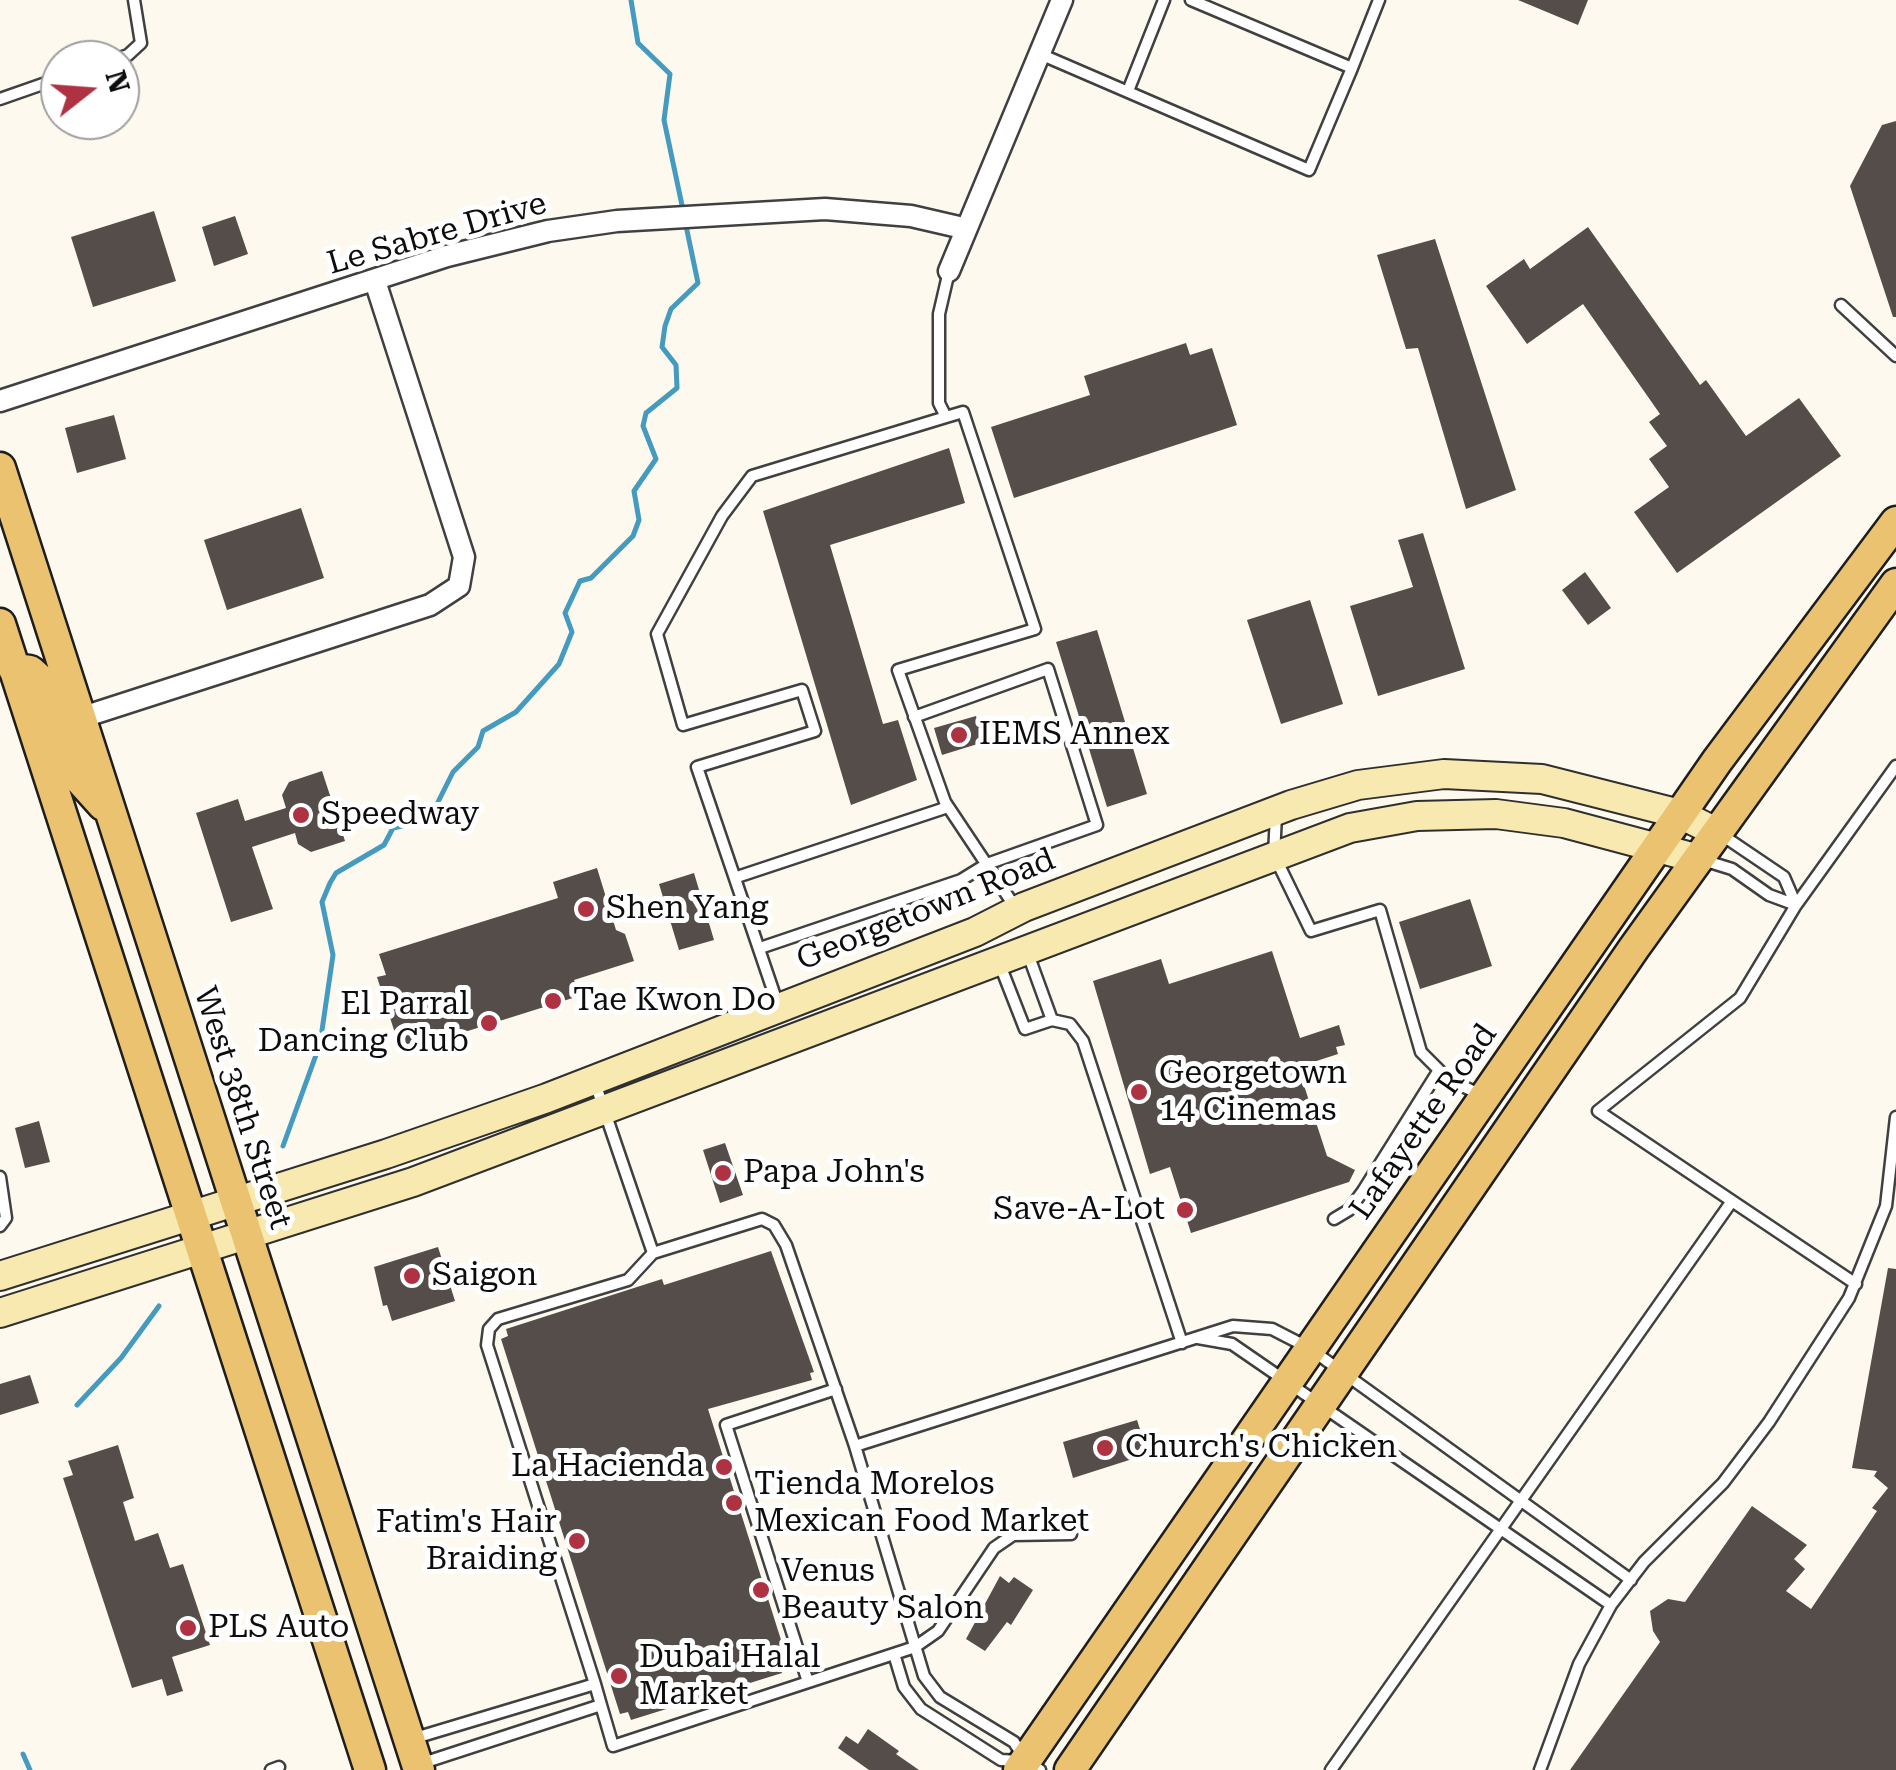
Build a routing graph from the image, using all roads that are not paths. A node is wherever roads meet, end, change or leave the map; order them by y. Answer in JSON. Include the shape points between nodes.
{"nodes":[{"id":1,"x":134,"y":0,"type":"edge"},
{"id":2,"x":1062,"y":0,"type":"edge"},
{"id":3,"x":1164,"y":0,"type":"edge"},
{"id":4,"x":1191,"y":0,"type":"edge"},
{"id":5,"x":1379,"y":0,"type":"edge"},
{"id":6,"x":140,"y":43,"type":"edge"},
{"id":7,"x":1039,"y":54,"type":"junction"},
{"id":8,"x":1352,"y":68,"type":"junction"},
{"id":9,"x":40,"y":85,"type":"edge"},
{"id":10,"x":1128,"y":91,"type":"junction"},
{"id":11,"x":0,"y":99,"type":"edge"},
{"id":12,"x":963,"y":228,"type":"junction"},
{"id":13,"x":948,"y":271,"type":"joint"},
{"id":14,"x":375,"y":281,"type":"junction"},
{"id":15,"x":1841,"y":305,"type":"dead end"},
{"id":16,"x":1896,"y":356,"type":"edge"},
{"id":17,"x":0,"y":401,"type":"edge"},
{"id":18,"x":946,"y":417,"type":"junction"},
{"id":19,"x":0,"y":468,"type":"edge"},
{"id":20,"x":1896,"y":522,"type":"edge"},
{"id":21,"x":1896,"y":584,"type":"edge"},
{"id":22,"x":0,"y":624,"type":"edge"},
{"id":23,"x":14,"y":669,"type":"junction"},
{"id":24,"x":914,"y":717,"type":"junction"},
{"id":25,"x":80,"y":718,"type":"junction"},
{"id":26,"x":1896,"y":766,"type":"edge"},
{"id":27,"x":948,"y":807,"type":"junction"},
{"id":28,"x":1275,"y":807,"type":"junction"},
{"id":29,"x":111,"y":814,"type":"junction"},
{"id":30,"x":1680,"y":814,"type":"junction"},
{"id":31,"x":1718,"y":833,"type":"junction"},
{"id":32,"x":1656,"y":849,"type":"junction"},
{"id":33,"x":1274,"y":855,"type":"junction"},
{"id":34,"x":1699,"y":859,"type":"junction"},
{"id":35,"x":987,"y":864,"type":"junction"},
{"id":36,"x":737,"y":876,"type":"junction"},
{"id":37,"x":1796,"y":905,"type":"junction"},
{"id":38,"x":1018,"y":910,"type":"junction"},
{"id":39,"x":760,"y":948,"type":"junction"},
{"id":40,"x":1026,"y":949,"type":"junction"},
{"id":41,"x":998,"y":960,"type":"junction"},
{"id":42,"x":778,"y":1006,"type":"junction"},
{"id":43,"x":1052,"y":1020,"type":"junction"},
{"id":44,"x":1439,"y":1070,"type":"junction"},
{"id":45,"x":594,"y":1079,"type":"junction"},
{"id":46,"x":1484,"y":1097,"type":"junction"},
{"id":47,"x":604,"y":1112,"type":"junction"},
{"id":48,"x":1896,"y":1118,"type":"edge"},
{"id":49,"x":0,"y":1177,"type":"edge"},
{"id":50,"x":1732,"y":1200,"type":"junction"},
{"id":51,"x":236,"y":1201,"type":"junction"},
{"id":52,"x":191,"y":1214,"type":"junction"},
{"id":53,"x":1334,"y":1219,"type":"dead end"},
{"id":54,"x":0,"y":1226,"type":"edge"},
{"id":55,"x":246,"y":1234,"type":"junction"},
{"id":56,"x":202,"y":1248,"type":"junction"},
{"id":57,"x":653,"y":1253,"type":"junction"},
{"id":58,"x":0,"y":1276,"type":"edge"},
{"id":59,"x":1856,"y":1284,"type":"junction"},
{"id":60,"x":0,"y":1313,"type":"edge"},
{"id":61,"x":1197,"y":1338,"type":"junction"},
{"id":62,"x":1182,"y":1343,"type":"junction"},
{"id":63,"x":1309,"y":1348,"type":"junction"},
{"id":64,"x":1342,"y":1373,"type":"junction"},
{"id":65,"x":1285,"y":1382,"type":"junction"},
{"id":66,"x":836,"y":1389,"type":"junction"},
{"id":67,"x":1320,"y":1404,"type":"junction"},
{"id":68,"x":855,"y":1446,"type":"junction"},
{"id":69,"x":1520,"y":1501,"type":"junction"},
{"id":70,"x":1501,"y":1529,"type":"junction"},
{"id":71,"x":1071,"y":1534,"type":"dead end"},
{"id":72,"x":1631,"y":1580,"type":"junction"},
{"id":73,"x":1611,"y":1605,"type":"junction"},
{"id":74,"x":325,"y":1628,"type":"junction"},
{"id":75,"x":915,"y":1648,"type":"junction"},
{"id":76,"x":894,"y":1654,"type":"junction"},
{"id":77,"x":808,"y":1682,"type":"junction"},
{"id":78,"x":595,"y":1684,"type":"junction"},
{"id":79,"x":601,"y":1705,"type":"junction"},
{"id":80,"x":414,"y":1757,"type":"edge"},
{"id":81,"x":1028,"y":1767,"type":"edge"},
{"id":82,"x":370,"y":1770,"type":"edge"},
{"id":83,"x":1070,"y":1770,"type":"edge"},
{"id":84,"x":1331,"y":1770,"type":"edge"},
{"id":85,"x":1540,"y":1770,"type":"edge"}],
"edges":[{"from":1,"to":6,"type":"lane"},
{"from":2,"to":7,"type":"street"},
{"from":3,"to":10,"type":"lane"},
{"from":4,"to":8,"type":"lane"},
{"from":5,"to":8,"type":"lane"},
{"from":7,"to":10,"type":"lane"},
{"from":7,"to":12,"type":"street"},
{"from":8,"to":10,"type":"lane","via":[[1309,170]]},
{"from":9,"to":11,"type":"lane"},
{"from":12,"to":13,"type":"street"},
{"from":12,"to":14,"type":"street","name":"Le Sabre Drive","via":[[859,210],[662,218],[523,236]]},
{"from":13,"to":18,"type":"lane","via":[[939,314],[939,403]]},
{"from":14,"to":17,"type":"street","name":"Le Sabre Drive"},
{"from":14,"to":25,"type":"street","via":[[464,557],[459,586],[430,605]]},
{"from":15,"to":16,"type":"lane"},
{"from":18,"to":24,"type":"lane","via":[[964,412],[1036,630],[898,670]]},
{"from":18,"to":36,"type":"lane","via":[[752,476],[722,516],[657,634],[684,725],[802,690],[815,731],[697,767]]},
{"from":19,"to":25,"type":"main road","name":"West 38th Street"},
{"from":20,"to":30,"type":"main road","name":"Lafayette Road"},
{"from":21,"to":31,"type":"main road"},
{"from":22,"to":23,"type":"main road"},
{"from":23,"to":29,"type":"main road","via":[[40,680],[76,775]]},
{"from":23,"to":52,"type":"main road"},
{"from":24,"to":27,"type":"lane"},
{"from":24,"to":35,"type":"lane","via":[[1048,669],[1097,825]]},
{"from":25,"to":29,"type":"main road","name":"West 38th Street"},
{"from":26,"to":37,"type":"lane"},
{"from":27,"to":35,"type":"lane"},
{"from":27,"to":36,"type":"lane"},
{"from":28,"to":30,"type":"main road","name":"Georgetown Road","via":[[1358,785],[1474,774],[1576,785]]},
{"from":28,"to":33,"type":"lane"},
{"from":28,"to":38,"type":"main road","name":"Georgetown Road"},
{"from":29,"to":51,"type":"main road","name":"West 38th Street"},
{"from":30,"to":31,"type":"main road","name":"Georgetown Road"},
{"from":30,"to":32,"type":"main road","name":"Lafayette Road"},
{"from":31,"to":34,"type":"main road"},
{"from":31,"to":37,"type":"lane","via":[[1784,877]]},
{"from":32,"to":33,"type":"main road","via":[[1548,820],[1453,814],[1366,825]]},
{"from":32,"to":34,"type":"main road"},
{"from":32,"to":46,"type":"main road","name":"Lafayette Road"},
{"from":33,"to":40,"type":"main road"},
{"from":33,"to":44,"type":"lane","via":[[1311,932],[1380,910],[1422,1052]]},
{"from":34,"to":37,"type":"lane","via":[[1732,869],[1768,895]]},
{"from":34,"to":64,"type":"main road"},
{"from":35,"to":38,"type":"lane"},
{"from":35,"to":39,"type":"lane","via":[[961,880]]},
{"from":36,"to":39,"type":"lane"},
{"from":37,"to":50,"type":"lane","via":[[1740,998],[1598,1111]]},
{"from":38,"to":42,"type":"main road","name":"Georgetown Road"},
{"from":39,"to":42,"type":"lane"},
{"from":40,"to":41,"type":"main road"},
{"from":40,"to":43,"type":"lane"},
{"from":41,"to":43,"type":"lane","via":[[1026,1029]]},
{"from":41,"to":47,"type":"main road"},
{"from":42,"to":45,"type":"main road","name":"Georgetown Road"},
{"from":43,"to":62,"type":"lane","via":[[1070,1024],[1083,1041]]},
{"from":44,"to":46,"type":"lane"},
{"from":44,"to":53,"type":"lane","via":[[1363,1191]]},
{"from":45,"to":47,"type":"lane"},
{"from":45,"to":51,"type":"main road","name":"Georgetown Road"},
{"from":46,"to":63,"type":"main road","name":"Lafayette Road"},
{"from":47,"to":55,"type":"main road"},
{"from":47,"to":57,"type":"lane"},
{"from":48,"to":59,"type":"lane","via":[[1886,1206]]},
{"from":49,"to":54,"type":"lane","via":[[6,1218]]},
{"from":50,"to":59,"type":"lane"},
{"from":50,"to":69,"type":"lane"},
{"from":51,"to":52,"type":"main road","name":"Georgetown Road"},
{"from":51,"to":55,"type":"main road","name":"West 38th Street"},
{"from":52,"to":56,"type":"main road"},
{"from":52,"to":58,"type":"main road","name":"Georgetown Road"},
{"from":55,"to":56,"type":"main road"},
{"from":55,"to":80,"type":"main road","name":"West 38th Street"},
{"from":56,"to":60,"type":"main road"},
{"from":56,"to":74,"type":"main road"},
{"from":57,"to":66,"type":"lane","via":[[762,1218],[774,1225]]},
{"from":57,"to":78,"type":"lane","via":[[628,1280],[498,1319],[489,1329],[487,1345]]},
{"from":59,"to":72,"type":"lane","via":[[1766,1426]]},
{"from":61,"to":62,"type":"lane"},
{"from":61,"to":63,"type":"lane","via":[[1233,1326],[1272,1329]]},
{"from":61,"to":65,"type":"lane","via":[[1232,1344]]},
{"from":62,"to":68,"type":"lane"},
{"from":63,"to":64,"type":"lane"},
{"from":63,"to":65,"type":"main road","name":"Lafayette Road"},
{"from":64,"to":67,"type":"main road"},
{"from":64,"to":69,"type":"lane"},
{"from":65,"to":67,"type":"lane"},
{"from":65,"to":81,"type":"main road","name":"Lafayette Road"},
{"from":66,"to":68,"type":"lane"},
{"from":66,"to":77,"type":"lane","via":[[726,1424]]},
{"from":67,"to":70,"type":"lane"},
{"from":67,"to":83,"type":"main road"},
{"from":68,"to":75,"type":"lane"},
{"from":69,"to":70,"type":"lane"},
{"from":69,"to":72,"type":"lane"},
{"from":70,"to":73,"type":"lane"},
{"from":70,"to":84,"type":"lane"},
{"from":71,"to":75,"type":"lane","via":[[1013,1536],[994,1548],[938,1631]]},
{"from":72,"to":73,"type":"lane"},
{"from":73,"to":85,"type":"lane","via":[[1579,1664]]},
{"from":74,"to":80,"type":"main road","via":[[356,1663],[383,1738]]},
{"from":74,"to":82,"type":"main road"},
{"from":75,"to":76,"type":"lane"},
{"from":75,"to":81,"type":"lane","via":[[940,1697],[1014,1742]]},
{"from":76,"to":77,"type":"lane"},
{"from":76,"to":81,"type":"lane","via":[[904,1687],[921,1709],[1002,1760]]},
{"from":77,"to":79,"type":"lane","via":[[613,1746]]},
{"from":78,"to":79,"type":"lane"},
{"from":78,"to":80,"type":"lane"},
{"from":79,"to":80,"type":"lane"}]}
